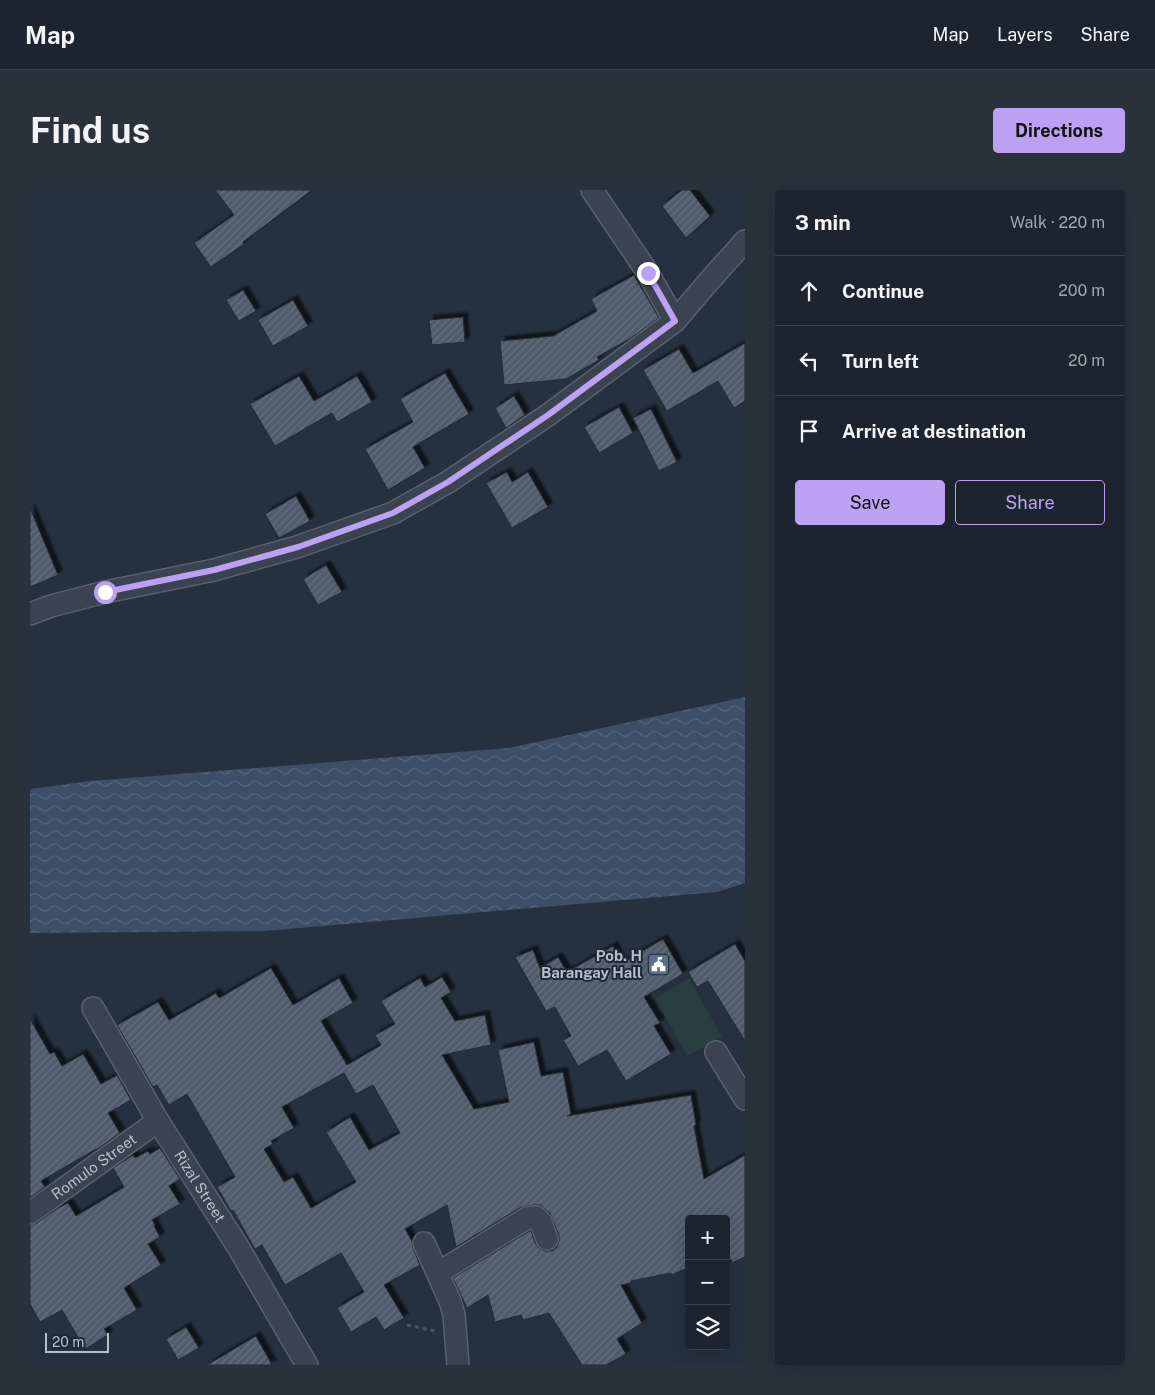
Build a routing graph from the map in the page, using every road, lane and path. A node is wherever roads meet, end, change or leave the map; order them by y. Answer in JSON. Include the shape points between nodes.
{"nodes":[{"id":1,"x":592,"y":190,"type":"edge"},
{"id":2,"x":745,"y":241,"type":"edge"},
{"id":3,"x":675,"y":321,"type":"junction"},
{"id":4,"x":30,"y":614,"type":"edge"},
{"id":5,"x":93,"y":1008,"type":"dead end"},
{"id":6,"x":716,"y":1052,"type":"dead end"},
{"id":7,"x":745,"y":1099,"type":"edge"},
{"id":8,"x":158,"y":1121,"type":"junction"},
{"id":9,"x":30,"y":1213,"type":"edge"},
{"id":10,"x":547,"y":1239,"type":"dead end"},
{"id":11,"x":424,"y":1243,"type":"dead end"},
{"id":12,"x":438,"y":1273,"type":"junction"},
{"id":13,"x":407,"y":1325,"type":"dead end"},
{"id":14,"x":455,"y":1335,"type":"junction"},
{"id":15,"x":307,"y":1365,"type":"edge"},
{"id":16,"x":458,"y":1365,"type":"edge"}],
"edges":[{"from":1,"to":3,"type":"street","via":[[648,273]]},
{"from":2,"to":3,"type":"street"},
{"from":3,"to":4,"type":"street","via":[[548,415],[448,482],[393,513],[298,547],[214,570],[105,592]]},
{"from":5,"to":8,"type":"street","name":"Rizal Street"},
{"from":6,"to":7,"type":"street"},
{"from":8,"to":9,"type":"street","name":"Romulo Street"},
{"from":8,"to":15,"type":"street","name":"Rizal Street","via":[[238,1247]]},
{"from":10,"to":12,"type":"street","via":[[541,1222],[527,1218]]},
{"from":11,"to":12,"type":"street"},
{"from":12,"to":14,"type":"street","via":[[450,1300]]},
{"from":13,"to":14,"type":"path"},
{"from":14,"to":16,"type":"street"}]}
